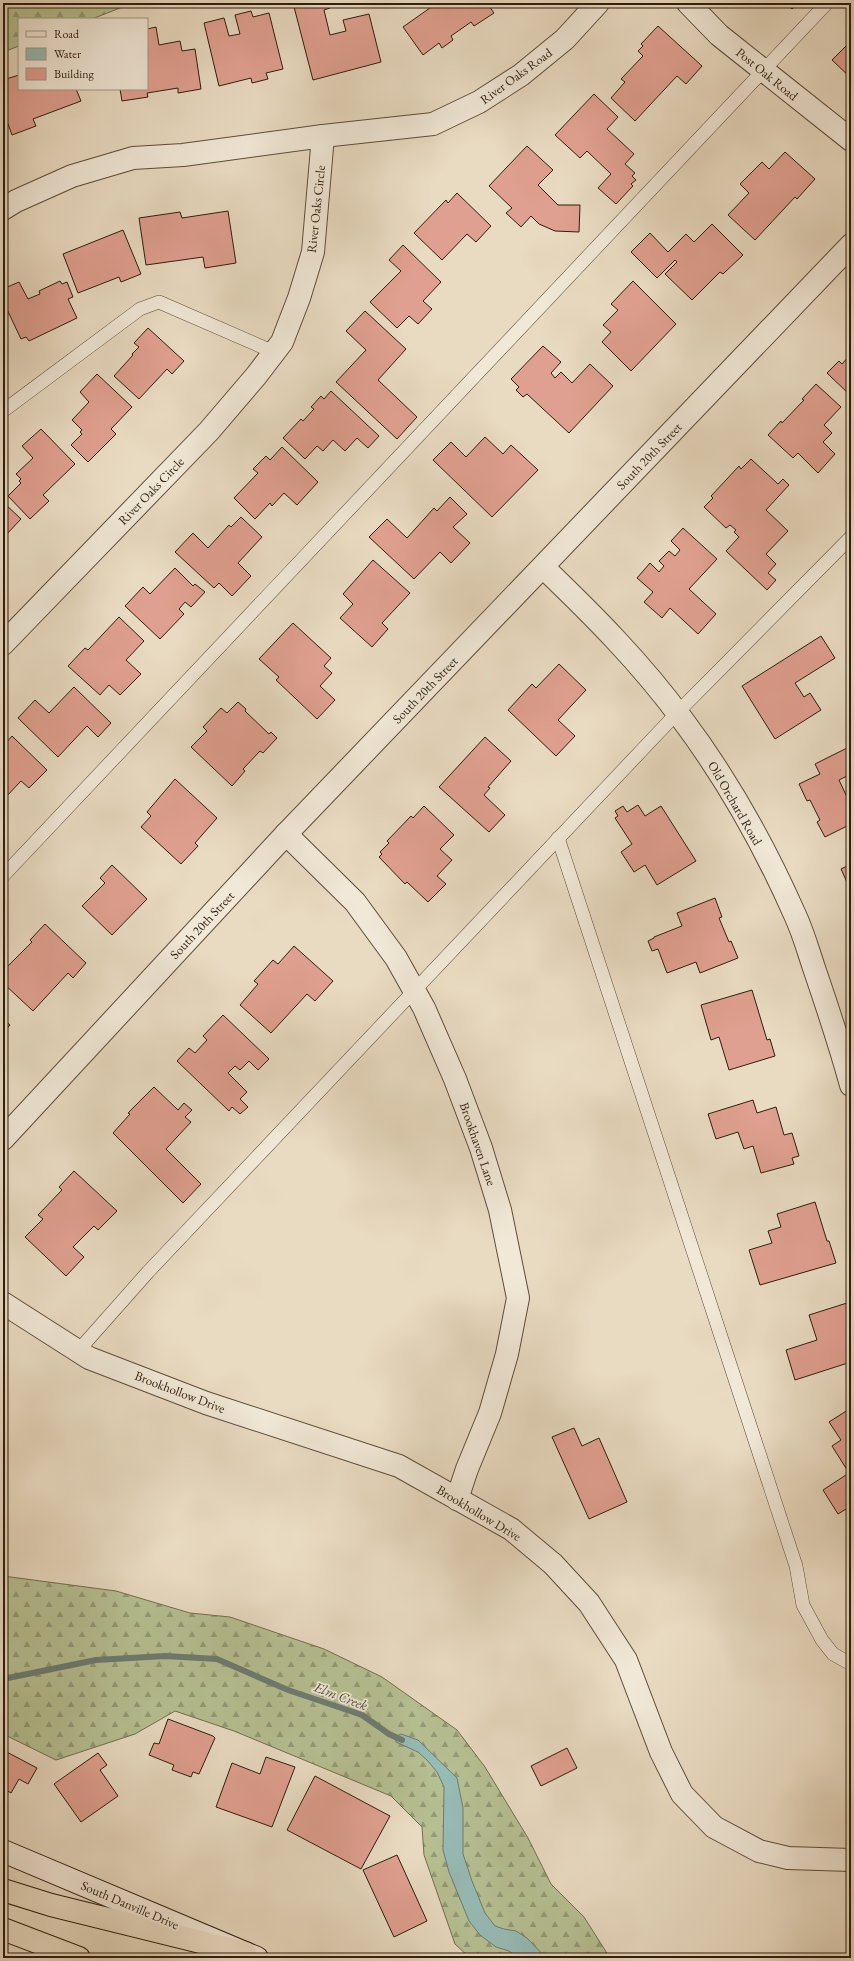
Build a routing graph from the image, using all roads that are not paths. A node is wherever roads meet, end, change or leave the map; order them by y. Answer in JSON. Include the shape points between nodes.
{"nodes":[{"id":1,"x":598,"y":3,"type":"edge"},
{"id":2,"x":688,"y":3,"type":"edge"},
{"id":3,"x":827,"y":3,"type":"edge"},
{"id":4,"x":764,"y":71,"type":"junction"},
{"id":5,"x":323,"y":136,"type":"junction"},
{"id":6,"x":851,"y":140,"type":"edge"},
{"id":7,"x":3,"y":209,"type":"edge"},
{"id":8,"x":851,"y":245,"type":"edge"},
{"id":9,"x":274,"y":352,"type":"junction"},
{"id":10,"x":3,"y":410,"type":"edge"},
{"id":11,"x":851,"y":537,"type":"edge"},
{"id":12,"x":543,"y":567,"type":"junction"},
{"id":13,"x":3,"y":644,"type":"edge"},
{"id":14,"x":677,"y":713,"type":"junction"},
{"id":15,"x":286,"y":834,"type":"junction"},
{"id":16,"x":558,"y":838,"type":"junction"},
{"id":17,"x":3,"y":876,"type":"edge"},
{"id":18,"x":414,"y":991,"type":"junction"},
{"id":19,"x":851,"y":1084,"type":"edge"},
{"id":20,"x":3,"y":1139,"type":"edge"},
{"id":21,"x":3,"y":1303,"type":"edge"},
{"id":22,"x":78,"y":1351,"type":"junction"},
{"id":23,"x":457,"y":1499,"type":"junction"},
{"id":24,"x":851,"y":1664,"type":"edge"},
{"id":25,"x":3,"y":1851,"type":"edge"},
{"id":26,"x":851,"y":1860,"type":"edge"},
{"id":27,"x":3,"y":1890,"type":"edge"},
{"id":28,"x":3,"y":1929,"type":"edge"},
{"id":29,"x":251,"y":1956,"type":"edge"},
{"id":30,"x":79,"y":1958,"type":"edge"}],
"edges":[{"from":1,"to":5,"type":"street","name":"River Oaks Road","via":[[565,39],[521,75],[479,102],[433,124]]},
{"from":2,"to":4,"type":"street","name":"Post Oak Road","via":[[719,35]]},
{"from":3,"to":4,"type":"lane"},
{"from":4,"to":6,"type":"street","name":"Post Oak Road"},
{"from":4,"to":17,"type":"lane"},
{"from":5,"to":7,"type":"street","via":[[183,155],[133,158],[72,176]]},
{"from":5,"to":9,"type":"street","name":"River Oaks Circle","via":[[313,252],[282,342]]},
{"from":8,"to":12,"type":"street","name":"South 20th Street"},
{"from":9,"to":10,"type":"lane","via":[[159,302],[140,309]]},
{"from":9,"to":13,"type":"street","name":"River Oaks Circle","via":[[208,431]]},
{"from":11,"to":14,"type":"lane"},
{"from":12,"to":14,"type":"street","name":"Old Orchard Road","via":[[623,648]]},
{"from":12,"to":15,"type":"street","name":"South 20th Street"},
{"from":14,"to":16,"type":"lane"},
{"from":14,"to":19,"type":"street","name":"Old Orchard Road","via":[[718,771],[742,811],[796,916]]},
{"from":15,"to":18,"type":"street","name":"Brookhaven Lane","via":[[355,902],[396,958]]},
{"from":15,"to":20,"type":"street","name":"South 20th Street"},
{"from":16,"to":18,"type":"lane"},
{"from":16,"to":24,"type":"lane","via":[[796,1566],[803,1605],[832,1654]]},
{"from":18,"to":22,"type":"lane","via":[[148,1272]]},
{"from":18,"to":23,"type":"street","name":"Brookhaven Lane","via":[[455,1079],[481,1148],[500,1210],[518,1298],[508,1354],[490,1412]]},
{"from":21,"to":22,"type":"street","name":"Brookhollow Drive"},
{"from":22,"to":23,"type":"street","name":"Brookhollow Drive","via":[[89,1358],[206,1403],[398,1466]]},
{"from":23,"to":26,"type":"street","name":"Brookhollow Drive","via":[[511,1528],[553,1564],[589,1603],[626,1660],[661,1752],[682,1794],[714,1827],[759,1851],[788,1858]]},
{"from":25,"to":29,"type":"street","name":"South Danville Drive"},
{"from":27,"to":29,"type":"highway","via":[[51,1905]]},
{"from":28,"to":30,"type":"highway"}]}
